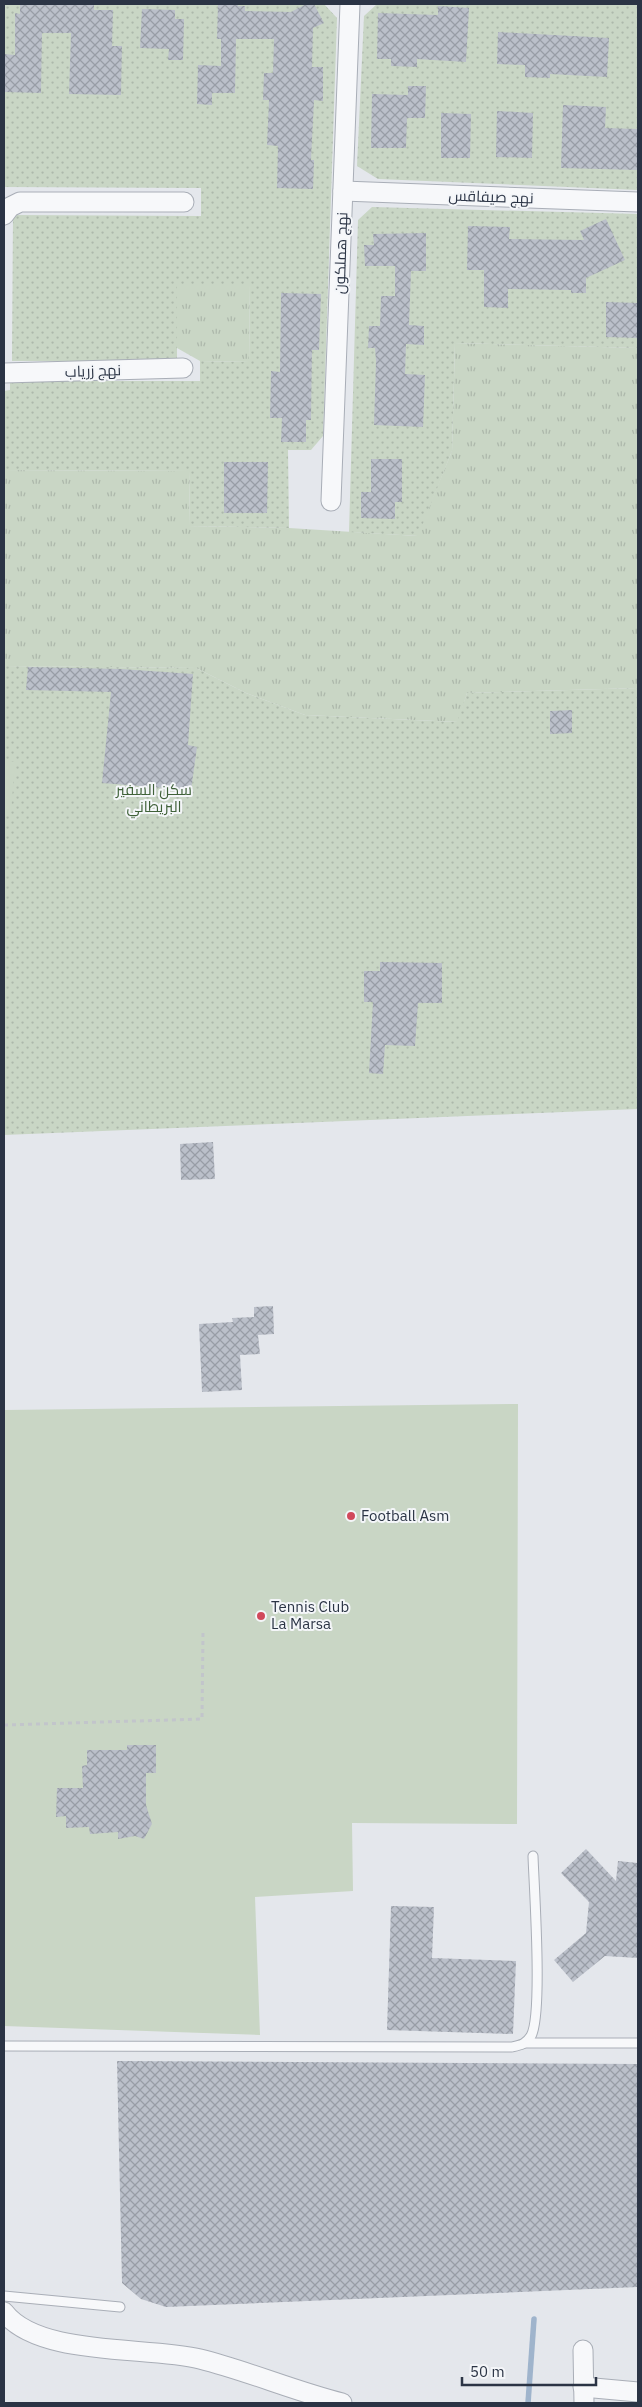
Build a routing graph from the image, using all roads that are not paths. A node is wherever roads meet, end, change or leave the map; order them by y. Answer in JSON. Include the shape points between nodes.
{"nodes":[{"id":1,"x":350,"y":4,"type":"edge"},
{"id":2,"x":343,"y":191,"type":"junction"},
{"id":3,"x":184,"y":202,"type":"dead end"},
{"id":4,"x":638,"y":202,"type":"edge"},
{"id":5,"x":4,"y":215,"type":"edge"},
{"id":6,"x":183,"y":368,"type":"dead end"},
{"id":7,"x":4,"y":373,"type":"edge"},
{"id":8,"x":331,"y":501,"type":"dead end"},
{"id":9,"x":533,"y":1856,"type":"dead end"},
{"id":10,"x":526,"y":2043,"type":"junction"},
{"id":11,"x":638,"y":2043,"type":"edge"},
{"id":12,"x":4,"y":2046,"type":"edge"},
{"id":13,"x":4,"y":2296,"type":"edge"},
{"id":14,"x":120,"y":2308,"type":"dead end"},
{"id":15,"x":4,"y":2312,"type":"edge"},
{"id":16,"x":583,"y":2350,"type":"dead end"},
{"id":17,"x":638,"y":2392,"type":"edge"},
{"id":18,"x":584,"y":2395,"type":"edge"},
{"id":19,"x":342,"y":2403,"type":"edge"}],
"edges":[{"from":1,"to":2,"type":"street","name":"نهج هملكون"},
{"from":2,"to":4,"type":"street","name":"نهج صيفاقس"},
{"from":2,"to":8,"type":"street","name":"نهج هملكون"},
{"from":3,"to":5,"type":"street","via":[[20,202]]},
{"from":6,"to":7,"type":"street","name":"نهج زرياب"},
{"from":9,"to":10,"type":"lane","via":[[537,1996],[532,2034]]},
{"from":10,"to":11,"type":"lane"},
{"from":10,"to":12,"type":"lane","via":[[512,2047]]},
{"from":13,"to":14,"type":"lane"},
{"from":15,"to":19,"type":"street","via":[[21,2328],[44,2338],[95,2347],[189,2356],[254,2373]]},
{"from":16,"to":18,"type":"street"},
{"from":17,"to":18,"type":"street"}]}
